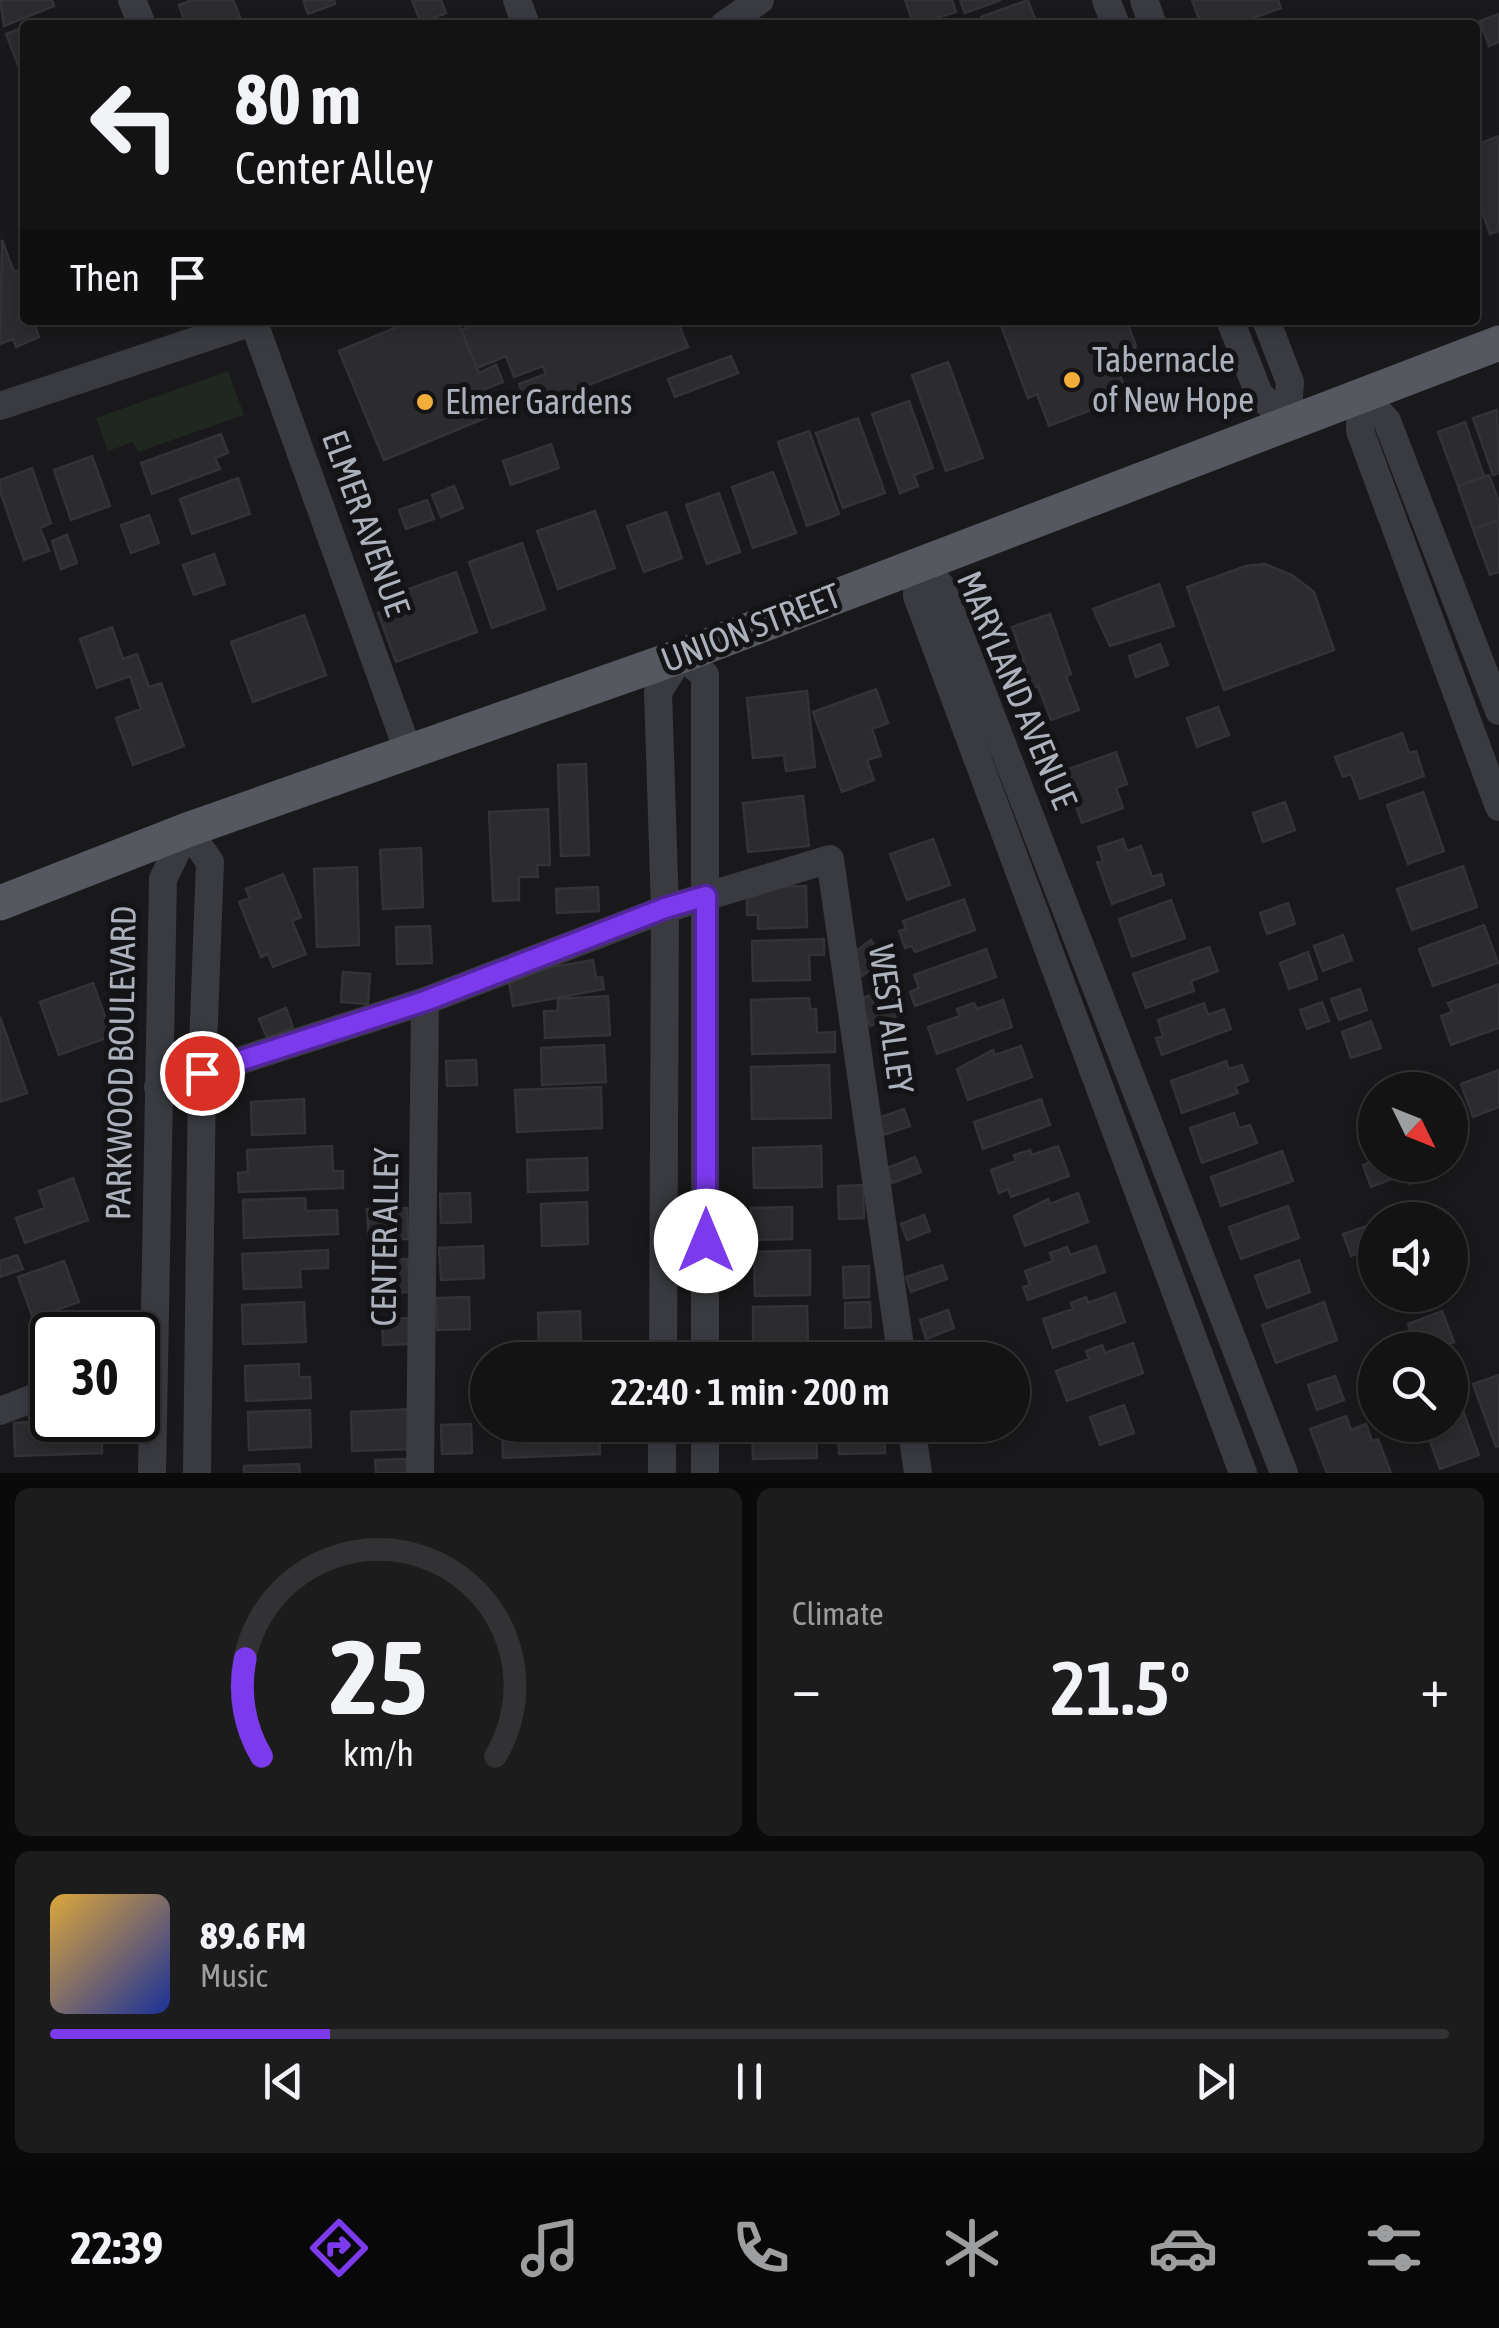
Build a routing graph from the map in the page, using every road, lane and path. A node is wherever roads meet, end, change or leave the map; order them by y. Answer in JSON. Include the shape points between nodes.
{"nodes":[{"id":1,"x":760,"y":0,"type":"edge"},
{"id":2,"x":731,"y":20,"type":"edge"},
{"id":3,"x":240,"y":325,"type":"edge"},
{"id":4,"x":257,"y":325,"type":"edge"},
{"id":5,"x":1232,"y":325,"type":"edge"},
{"id":6,"x":1268,"y":325,"type":"edge"},
{"id":7,"x":1499,"y":342,"type":"edge"},
{"id":8,"x":1361,"y":393,"type":"junction"},
{"id":9,"x":0,"y":406,"type":"edge"},
{"id":10,"x":1287,"y":422,"type":"junction"},
{"id":11,"x":918,"y":562,"type":"junction"},
{"id":12,"x":681,"y":656,"type":"junction"},
{"id":13,"x":1499,"y":712,"type":"edge"},
{"id":14,"x":408,"y":751,"type":"junction"},
{"id":15,"x":1499,"y":807,"type":"edge"},
{"id":16,"x":188,"y":830,"type":"junction"},
{"id":17,"x":706,"y":896,"type":"junction"},
{"id":18,"x":0,"y":903,"type":"edge"},
{"id":19,"x":665,"y":908,"type":"junction"},
{"id":20,"x":425,"y":1001,"type":"junction"},
{"id":21,"x":1120,"y":1050,"type":"junction"},
{"id":22,"x":1091,"y":1063,"type":"junction"},
{"id":23,"x":202,"y":1073,"type":"junction"},
{"id":24,"x":158,"y":1087,"type":"junction"},
{"id":25,"x":706,"y":1123,"type":"junction"},
{"id":26,"x":664,"y":1125,"type":"junction"},
{"id":27,"x":200,"y":1209,"type":"junction"},
{"id":28,"x":155,"y":1210,"type":"junction"},
{"id":29,"x":149,"y":1312,"type":"edge"},
{"id":30,"x":663,"y":1342,"type":"edge"},
{"id":31,"x":706,"y":1342,"type":"edge"},
{"id":32,"x":899,"y":1342,"type":"edge"},
{"id":33,"x":30,"y":1399,"type":"edge"},
{"id":34,"x":0,"y":1411,"type":"edge"},
{"id":35,"x":150,"y":1442,"type":"edge"},
{"id":36,"x":662,"y":1442,"type":"edge"},
{"id":37,"x":705,"y":1442,"type":"edge"},
{"id":38,"x":913,"y":1442,"type":"edge"},
{"id":39,"x":152,"y":1473,"type":"edge"},
{"id":40,"x":198,"y":1473,"type":"edge"},
{"id":41,"x":420,"y":1473,"type":"edge"},
{"id":42,"x":662,"y":1473,"type":"edge"},
{"id":43,"x":705,"y":1473,"type":"edge"},
{"id":44,"x":918,"y":1473,"type":"edge"},
{"id":45,"x":1244,"y":1473,"type":"edge"},
{"id":46,"x":1284,"y":1473,"type":"edge"}],
"edges":[{"from":1,"to":2,"type":"street"},
{"from":3,"to":9,"type":"street"},
{"from":4,"to":14,"type":"street","name":"ELMER AVENUE"},
{"from":5,"to":10,"type":"street","via":[[1259,394]]},
{"from":6,"to":10,"type":"street","via":[[1290,382]]},
{"from":7,"to":8,"type":"main road","name":"UNION STREET"},
{"from":8,"to":10,"type":"main road","name":"UNION STREET"},
{"from":8,"to":13,"type":"street","via":[[1388,420]]},
{"from":8,"to":15,"type":"street","via":[[1360,431]]},
{"from":10,"to":11,"type":"main road","name":"UNION STREET"},
{"from":11,"to":12,"type":"main road","name":"UNION STREET"},
{"from":11,"to":21,"type":"street","name":"MARYLAND AVENUE","via":[[941,586]]},
{"from":11,"to":22,"type":"street","name":"MARYLAND AVENUE","via":[[917,596]]},
{"from":12,"to":14,"type":"main road","name":"UNION STREET"},
{"from":12,"to":17,"type":"street","via":[[705,675]]},
{"from":12,"to":19,"type":"street","via":[[658,692]]},
{"from":14,"to":16,"type":"main road","name":"UNION STREET"},
{"from":16,"to":18,"type":"main road","name":"UNION STREET"},
{"from":16,"to":23,"type":"street","via":[[210,862]]},
{"from":16,"to":24,"type":"street","name":"PARKWOOD BOULEVARD","via":[[163,879]]},
{"from":17,"to":19,"type":"street","name":"WEST ALLEY"},
{"from":17,"to":25,"type":"street"},
{"from":17,"to":32,"type":"street","name":"WEST ALLEY","via":[[830,859]]},
{"from":19,"to":20,"type":"street"},
{"from":19,"to":26,"type":"street"},
{"from":20,"to":23,"type":"street"},
{"from":20,"to":41,"type":"street","name":"CENTER ALLEY"},
{"from":21,"to":22,"type":"street"},
{"from":21,"to":46,"type":"street","name":"MARYLAND AVENUE"},
{"from":22,"to":45,"type":"street","name":"MARYLAND AVENUE"},
{"from":23,"to":24,"type":"street"},
{"from":23,"to":27,"type":"street"},
{"from":24,"to":28,"type":"street","name":"PARKWOOD BOULEVARD"},
{"from":25,"to":26,"type":"street"},
{"from":25,"to":31,"type":"street"},
{"from":26,"to":30,"type":"street"},
{"from":27,"to":28,"type":"street"},
{"from":27,"to":40,"type":"street"},
{"from":28,"to":29,"type":"street","name":"PARKWOOD BOULEVARD"},
{"from":33,"to":34,"type":"street"},
{"from":35,"to":39,"type":"street","name":"PARKWOOD BOULEVARD"},
{"from":36,"to":42,"type":"street"},
{"from":37,"to":43,"type":"street"},
{"from":38,"to":44,"type":"street"}]}
